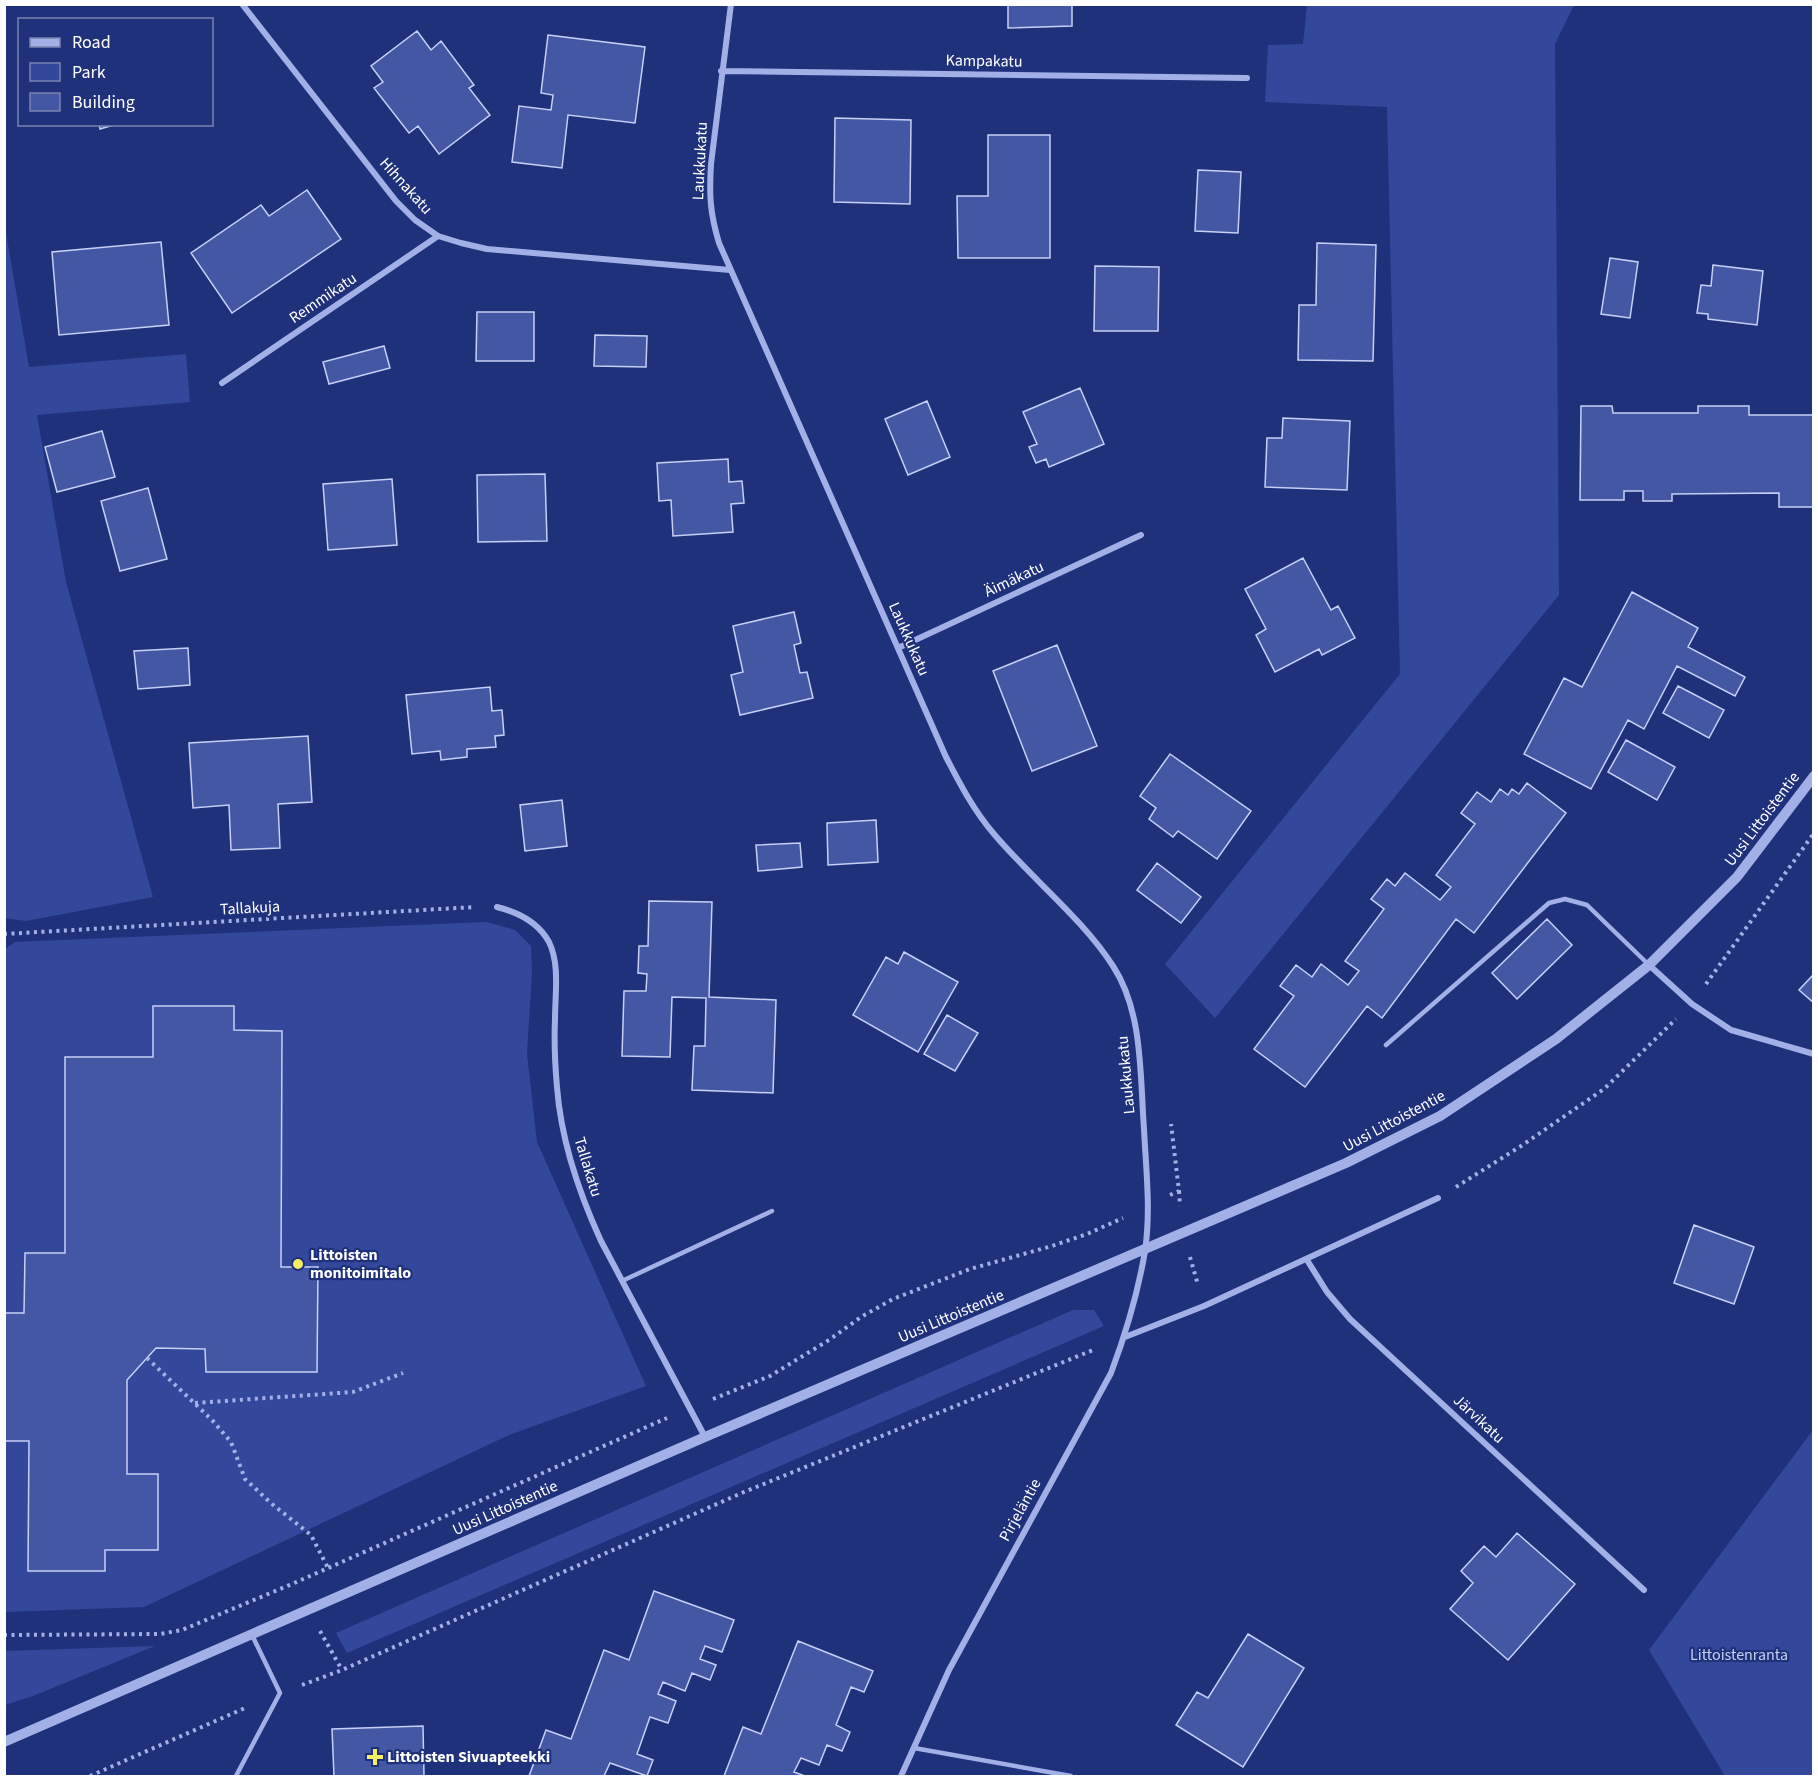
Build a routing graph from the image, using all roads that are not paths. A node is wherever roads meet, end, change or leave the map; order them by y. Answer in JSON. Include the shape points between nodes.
{"nodes":[{"id":1,"x":242,"y":4,"type":"edge"},
{"id":2,"x":731,"y":4,"type":"edge"},
{"id":3,"x":721,"y":71,"type":"junction"},
{"id":4,"x":1247,"y":78,"type":"dead end"},
{"id":5,"x":438,"y":236,"type":"junction"},
{"id":6,"x":730,"y":270,"type":"junction"},
{"id":7,"x":222,"y":383,"type":"dead end"},
{"id":8,"x":1141,"y":536,"type":"dead end"},
{"id":9,"x":898,"y":648,"type":"junction"},
{"id":10,"x":1814,"y":776,"type":"edge"},
{"id":11,"x":497,"y":907,"type":"road end"},
{"id":12,"x":1649,"y":965,"type":"junction"},
{"id":13,"x":1386,"y":1045,"type":"dead end"},
{"id":14,"x":1814,"y":1054,"type":"edge"},
{"id":15,"x":1438,"y":1198,"type":"road end"},
{"id":16,"x":772,"y":1211,"type":"dead end"},
{"id":17,"x":1145,"y":1249,"type":"junction"},
{"id":18,"x":1307,"y":1260,"type":"junction"},
{"id":19,"x":622,"y":1281,"type":"junction"},
{"id":20,"x":1125,"y":1337,"type":"junction"},
{"id":21,"x":705,"y":1437,"type":"junction"},
{"id":22,"x":1644,"y":1590,"type":"dead end"},
{"id":23,"x":252,"y":1635,"type":"junction"},
{"id":24,"x":4,"y":1742,"type":"edge"},
{"id":25,"x":914,"y":1748,"type":"junction"},
{"id":26,"x":236,"y":1776,"type":"edge"},
{"id":27,"x":901,"y":1776,"type":"edge"},
{"id":28,"x":1071,"y":1776,"type":"edge"}],
"edges":[{"from":1,"to":5,"type":"street","name":"Hihnakatu","via":[[396,201]]},
{"from":2,"to":3,"type":"street","name":"Laukkukatu"},
{"from":3,"to":4,"type":"street","name":"Kampakatu"},
{"from":3,"to":6,"type":"street","name":"Laukkukatu","via":[[711,164],[711,217]]},
{"from":5,"to":6,"type":"street","name":"Hihnakatu","via":[[487,249]]},
{"from":5,"to":7,"type":"street","name":"Remmikatu"},
{"from":6,"to":9,"type":"street","name":"Laukkukatu"},
{"from":8,"to":9,"type":"street","name":"Äimäkatu"},
{"from":9,"to":17,"type":"street","name":"Laukkukatu","via":[[946,757],[975,809],[1010,853],[1099,947],[1123,984],[1138,1047],[1149,1205]]},
{"from":10,"to":12,"type":"street","name":"Uusi Littoistentie","via":[[1737,877]]},
{"from":11,"to":19,"type":"street","name":"Tallakatu","via":[[526,918],[538,928],[553,954],[557,1091],[567,1149],[587,1211]]},
{"from":12,"to":13,"type":"lane","via":[[1587,905],[1564,899],[1549,903]]},
{"from":12,"to":14,"type":"street","via":[[1692,1004],[1731,1030]]},
{"from":12,"to":17,"type":"street","name":"Uusi Littoistentie","via":[[1556,1039],[1440,1116],[1346,1163]]},
{"from":15,"to":18,"type":"street"},
{"from":16,"to":19,"type":"lane"},
{"from":17,"to":20,"type":"street","name":"Pirjeläntie"},
{"from":17,"to":21,"type":"street","name":"Uusi Littoistentie"},
{"from":18,"to":20,"type":"street"},
{"from":18,"to":22,"type":"street","name":"Järvikatu","via":[[1350,1319]]},
{"from":19,"to":21,"type":"street","name":"Tallakatu"},
{"from":20,"to":25,"type":"street","name":"Pirjeläntie","via":[[1111,1373],[949,1670]]},
{"from":21,"to":23,"type":"street","name":"Uusi Littoistentie"},
{"from":23,"to":24,"type":"street","name":"Uusi Littoistentie"},
{"from":23,"to":26,"type":"lane","via":[[280,1693]]},
{"from":25,"to":27,"type":"street","name":"Pirjeläntie"},
{"from":25,"to":28,"type":"lane"}]}
